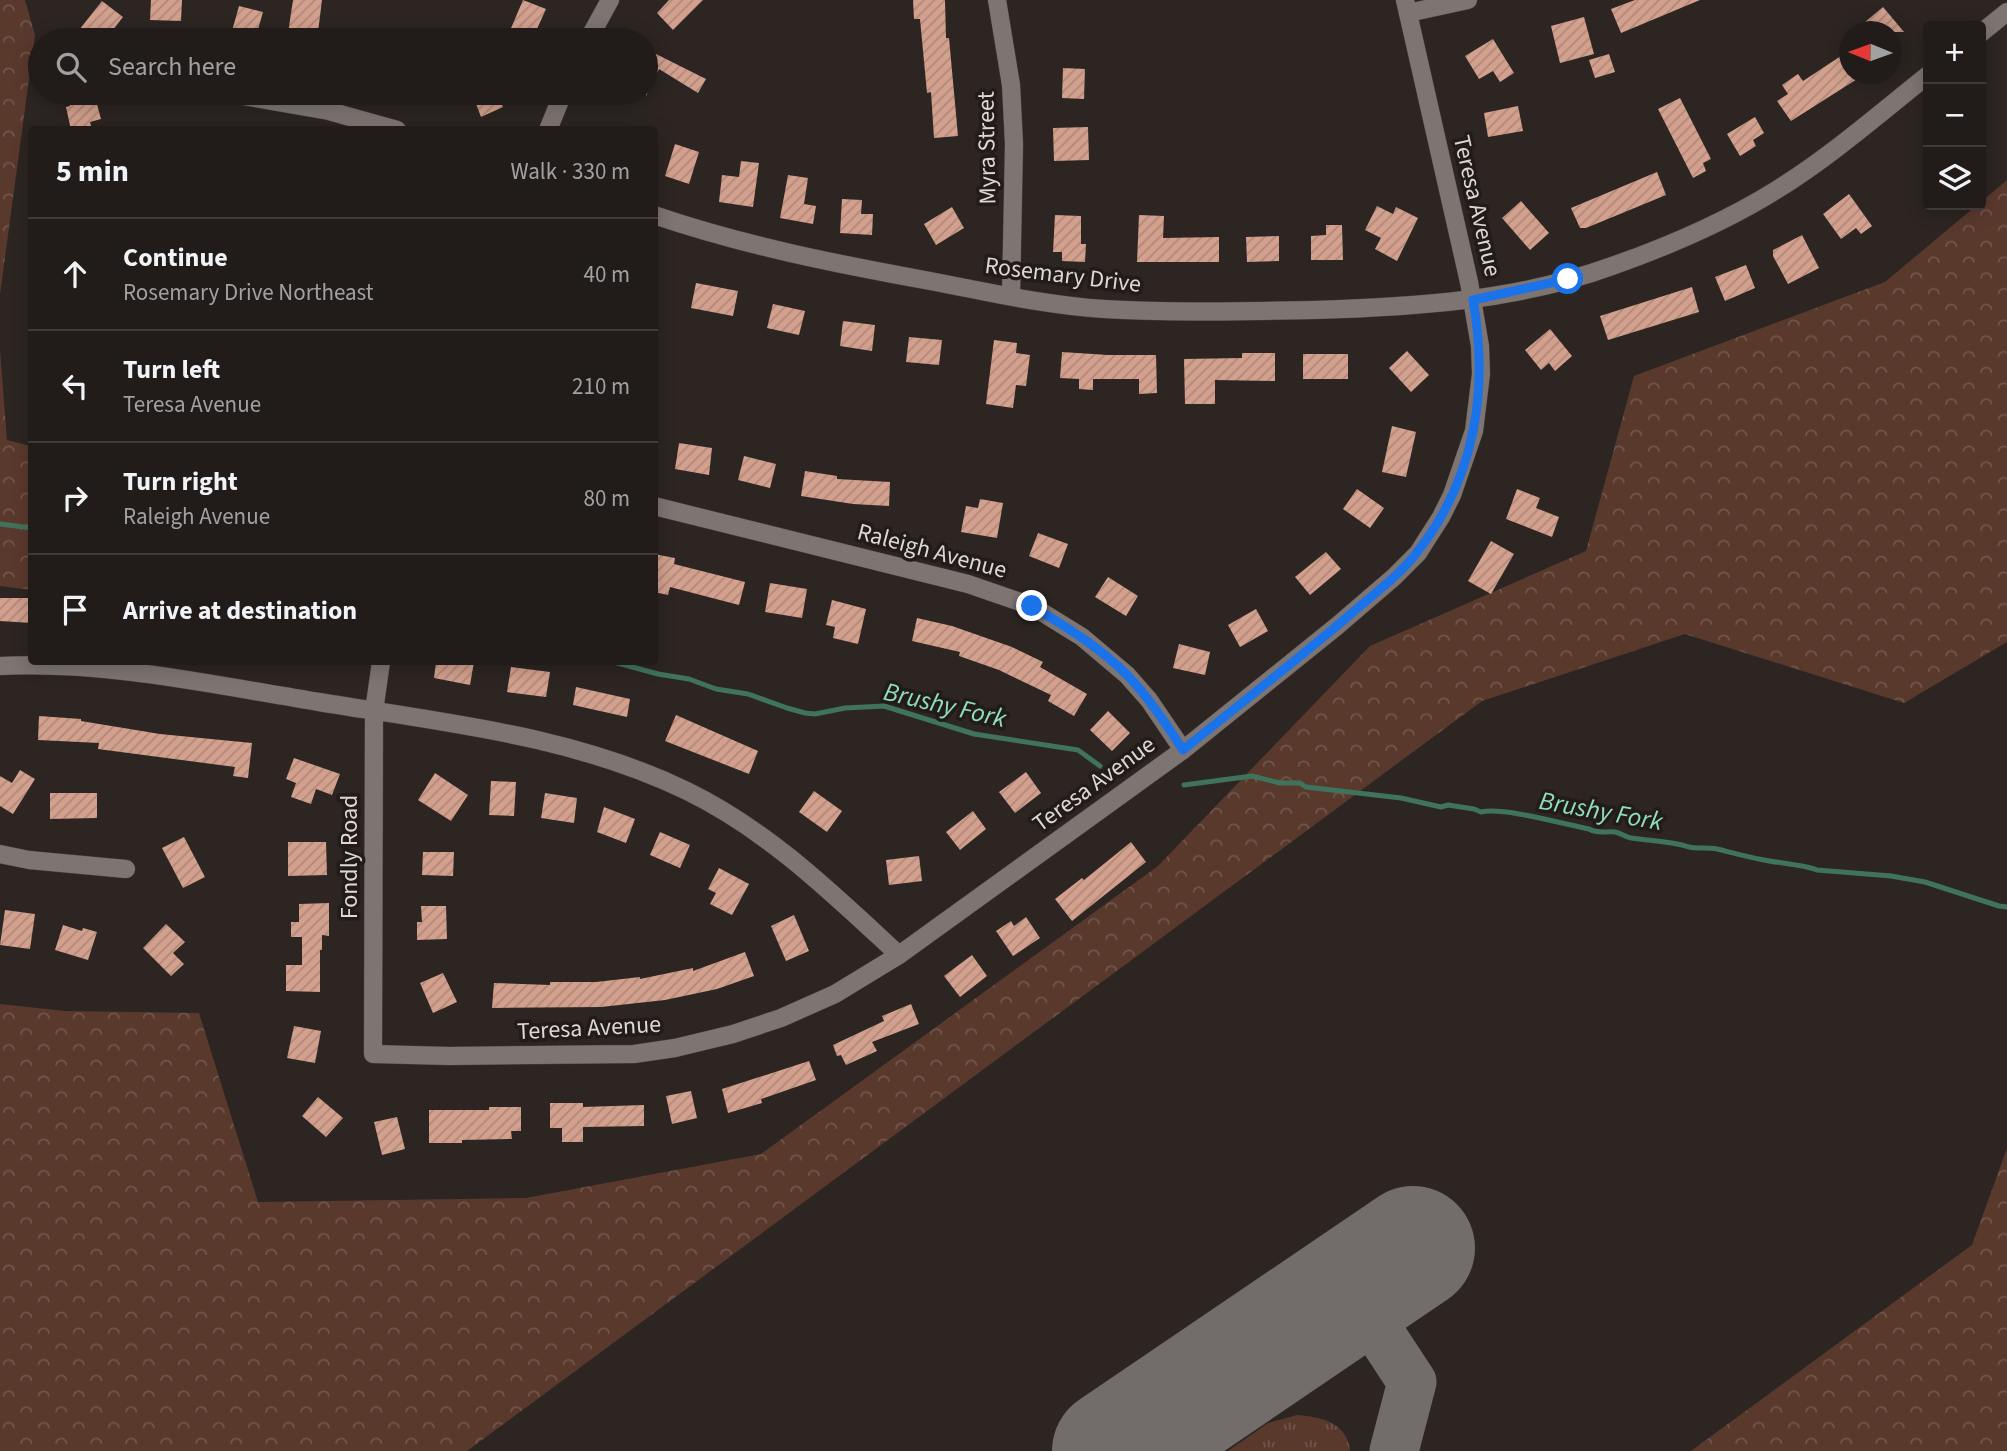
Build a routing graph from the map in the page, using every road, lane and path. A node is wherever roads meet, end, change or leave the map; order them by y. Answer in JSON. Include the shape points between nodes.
{"nodes":[{"id":1,"x":610,"y":0,"type":"edge"},
{"id":2,"x":997,"y":0,"type":"edge"},
{"id":3,"x":1468,"y":0,"type":"edge"},
{"id":4,"x":1406,"y":7,"type":"edge"},
{"id":5,"x":2007,"y":12,"type":"edge"},
{"id":6,"x":595,"y":28,"type":"edge"},
{"id":7,"x":1986,"y":29,"type":"edge"},
{"id":8,"x":1923,"y":79,"type":"edge"},
{"id":9,"x":295,"y":105,"type":"edge"},
{"id":10,"x":558,"y":105,"type":"edge"},
{"id":11,"x":383,"y":126,"type":"edge"},
{"id":12,"x":550,"y":126,"type":"edge"},
{"id":13,"x":658,"y":216,"type":"edge"},
{"id":14,"x":1011,"y":296,"type":"junction"},
{"id":15,"x":1473,"y":300,"type":"junction"},
{"id":16,"x":658,"y":507,"type":"edge"},
{"id":17,"x":382,"y":665,"type":"edge"},
{"id":18,"x":0,"y":666,"type":"edge"},
{"id":19,"x":374,"y":711,"type":"junction"},
{"id":20,"x":1183,"y":750,"type":"junction"},
{"id":21,"x":0,"y":854,"type":"edge"},
{"id":22,"x":126,"y":870,"type":"dead end"},
{"id":23,"x":899,"y":955,"type":"junction"},
{"id":24,"x":373,"y":1054,"type":"joint"}],
"edges":[{"from":1,"to":6,"type":"street"},
{"from":2,"to":14,"type":"street","name":"Myra Street","via":[[1011,85],[1014,144]]},
{"from":3,"to":4,"type":"street"},
{"from":4,"to":15,"type":"street","name":"Teresa Avenue"},
{"from":5,"to":7,"type":"street"},
{"from":8,"to":15,"type":"street","name":"Rosemary Drive","via":[[1777,190],[1730,215],[1611,267]]},
{"from":9,"to":11,"type":"street"},
{"from":10,"to":12,"type":"street"},
{"from":13,"to":14,"type":"street","name":"Rosemary Drive","via":[[808,258]]},
{"from":14,"to":15,"type":"street","name":"Rosemary Drive","via":[[1167,312],[1367,308]]},
{"from":15,"to":20,"type":"street","name":"Teresa Avenue","via":[[1480,346],[1474,431],[1441,517],[1418,553],[1337,626]]},
{"from":16,"to":20,"type":"street","name":"Raleigh Avenue","via":[[968,584],[1032,606],[1082,637],[1127,675]]},
{"from":17,"to":19,"type":"street","name":"Fondly Road"},
{"from":18,"to":19,"type":"street","via":[[72,666],[155,675]]},
{"from":19,"to":23,"type":"street","via":[[577,748],[687,791],[766,838]]},
{"from":19,"to":24,"type":"street","name":"Fondly Road"},
{"from":20,"to":23,"type":"street","name":"Teresa Avenue"},
{"from":21,"to":22,"type":"street"},
{"from":23,"to":24,"type":"street","name":"Teresa Avenue","via":[[835,994],[781,1018],[675,1048],[591,1056]]}]}
